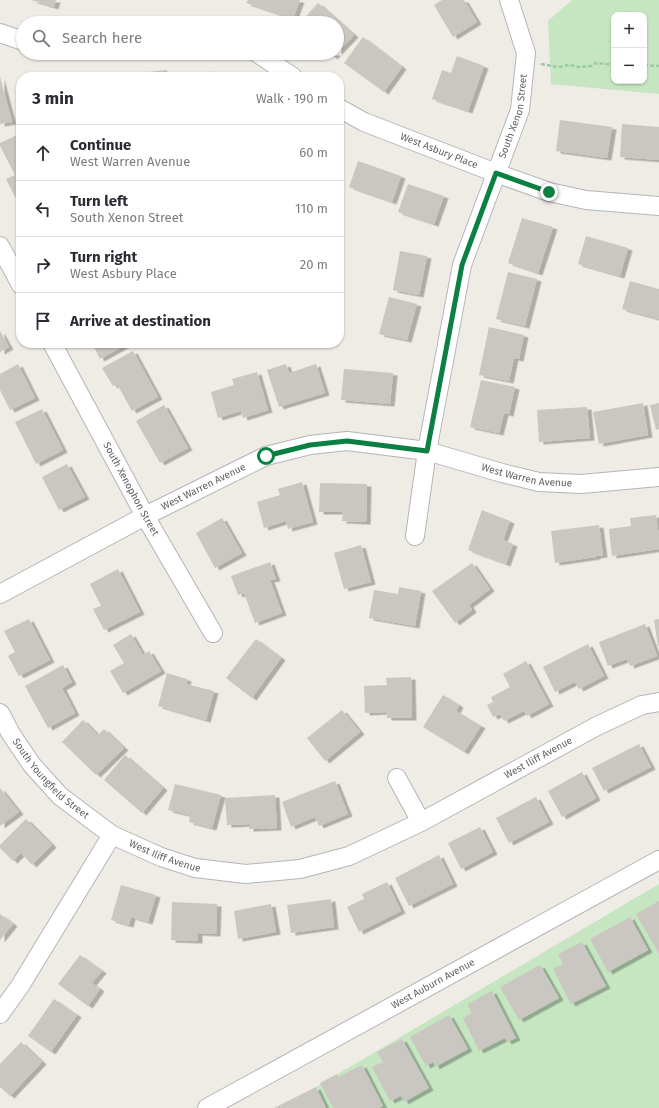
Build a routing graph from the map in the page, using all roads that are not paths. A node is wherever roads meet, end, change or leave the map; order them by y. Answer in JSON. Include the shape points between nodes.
{"nodes":[{"id":1,"x":509,"y":0,"type":"edge"},
{"id":2,"x":0,"y":33,"type":"edge"},
{"id":3,"x":16,"y":39,"type":"edge"},
{"id":4,"x":268,"y":60,"type":"edge"},
{"id":5,"x":286,"y":72,"type":"edge"},
{"id":6,"x":344,"y":111,"type":"edge"},
{"id":7,"x":496,"y":173,"type":"junction"},
{"id":8,"x":659,"y":206,"type":"edge"},
{"id":9,"x":0,"y":246,"type":"edge"},
{"id":10,"x":16,"y":276,"type":"edge"},
{"id":11,"x":55,"y":348,"type":"edge"},
{"id":12,"x":427,"y":451,"type":"junction"},
{"id":13,"x":659,"y":476,"type":"edge"},
{"id":14,"x":145,"y":516,"type":"junction"},
{"id":15,"x":415,"y":536,"type":"dead end"},
{"id":16,"x":0,"y":594,"type":"edge"},
{"id":17,"x":213,"y":634,"type":"dead end"},
{"id":18,"x":659,"y":702,"type":"edge"},
{"id":19,"x":0,"y":713,"type":"edge"},
{"id":20,"x":397,"y":778,"type":"dead end"},
{"id":21,"x":421,"y":822,"type":"junction"},
{"id":22,"x":112,"y":835,"type":"junction"},
{"id":23,"x":659,"y":860,"type":"edge"},
{"id":24,"x":0,"y":1014,"type":"edge"},
{"id":25,"x":207,"y":1108,"type":"edge"}],
"edges":[{"from":1,"to":7,"type":"street","name":"South Xenon Street","via":[[526,52],[520,110]]},
{"from":2,"to":3,"type":"street"},
{"from":4,"to":5,"type":"street"},
{"from":6,"to":7,"type":"street","name":"West Asbury Place","via":[[364,122]]},
{"from":7,"to":8,"type":"street","name":"West Asbury Place","via":[[549,192],[586,200]]},
{"from":7,"to":12,"type":"street","name":"South Xenon Street","via":[[462,265]]},
{"from":9,"to":10,"type":"street"},
{"from":11,"to":14,"type":"street","name":"South Xenophon Street"},
{"from":12,"to":13,"type":"street","name":"West Warren Avenue","via":[[539,482],[581,484]]},
{"from":12,"to":14,"type":"street","name":"West Warren Avenue","via":[[347,441],[310,445],[266,456]]},
{"from":12,"to":15,"type":"street","name":"South Xenon Street"},
{"from":14,"to":16,"type":"street","name":"West Warren Avenue"},
{"from":14,"to":17,"type":"street","name":"South Xenophon Street"},
{"from":18,"to":21,"type":"street","name":"West Iliff Avenue","via":[[642,705],[596,726]]},
{"from":19,"to":22,"type":"street","name":"South Youngfield Street","via":[[32,765],[60,796]]},
{"from":20,"to":21,"type":"street"},
{"from":21,"to":22,"type":"street","name":"West Iliff Avenue","via":[[349,856],[300,869],[246,874],[195,868],[161,857]]},
{"from":22,"to":24,"type":"street","via":[[20,986]]},
{"from":23,"to":25,"type":"street","name":"West Auburn Avenue"}]}
